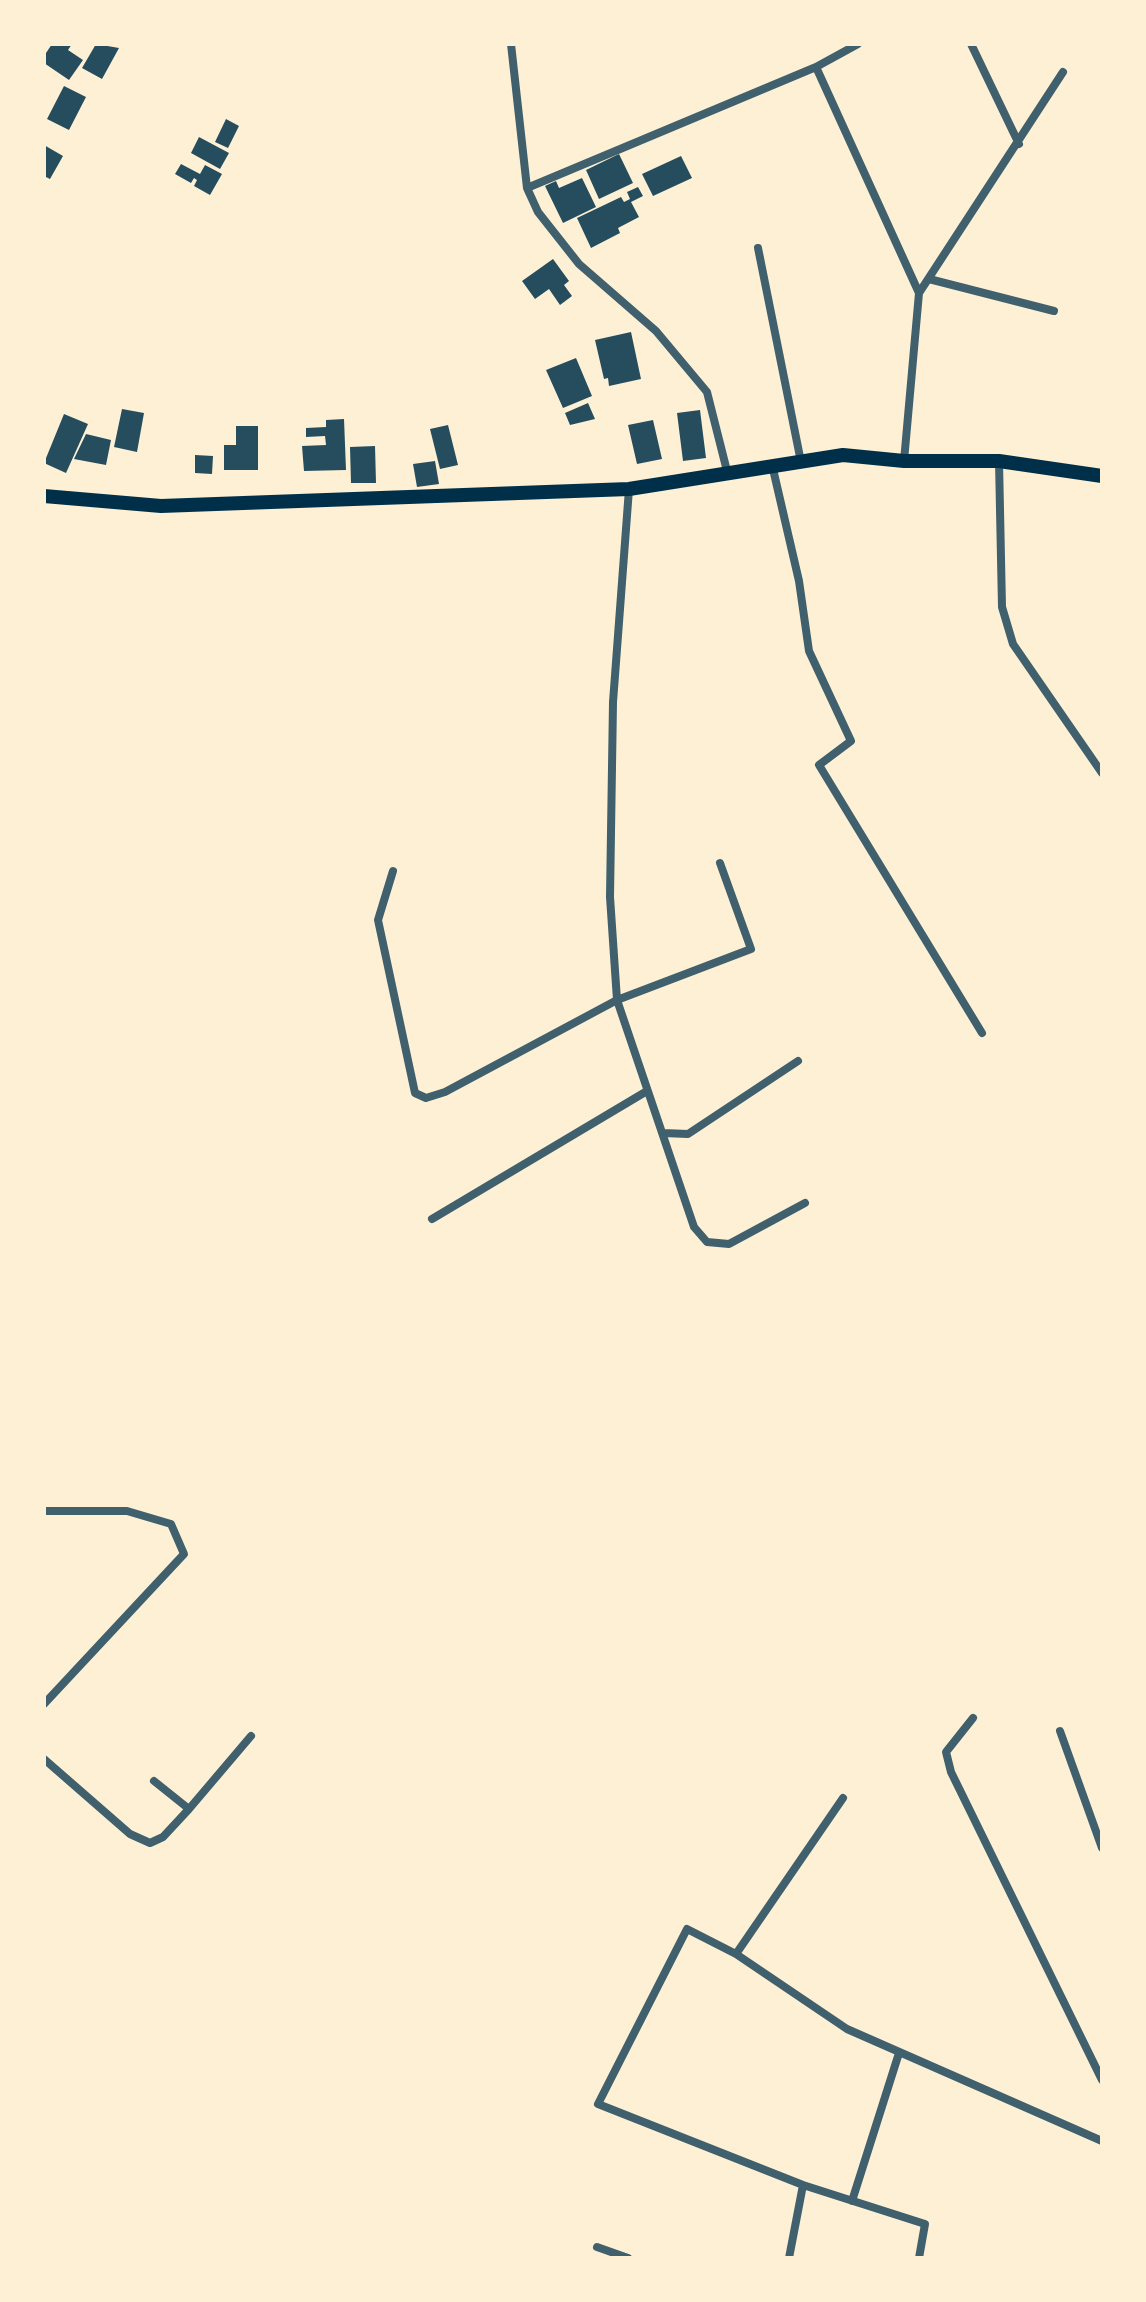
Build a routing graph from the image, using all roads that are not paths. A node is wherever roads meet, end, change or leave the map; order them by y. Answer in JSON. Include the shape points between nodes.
{"nodes":[{"id":1,"x":511,"y":44,"type":"edge"},
{"id":2,"x":858,"y":44,"type":"edge"},
{"id":3,"x":971,"y":44,"type":"edge"},
{"id":4,"x":816,"y":67,"type":"junction"},
{"id":5,"x":1063,"y":72,"type":"dead end"},
{"id":6,"x":1019,"y":144,"type":"junction"},
{"id":7,"x":527,"y":188,"type":"junction"},
{"id":8,"x":758,"y":248,"type":"dead end"},
{"id":9,"x":929,"y":279,"type":"junction"},
{"id":10,"x":919,"y":293,"type":"junction"},
{"id":11,"x":1054,"y":311,"type":"dead end"},
{"id":12,"x":904,"y":461,"type":"junction"},
{"id":13,"x":999,"y":461,"type":"junction"},
{"id":14,"x":801,"y":463,"type":"junction"},
{"id":15,"x":773,"y":469,"type":"junction"},
{"id":16,"x":728,"y":475,"type":"junction"},
{"id":17,"x":1102,"y":476,"type":"edge"},
{"id":18,"x":629,"y":489,"type":"junction"},
{"id":19,"x":44,"y":496,"type":"edge"},
{"id":20,"x":1102,"y":773,"type":"edge"},
{"id":21,"x":720,"y":863,"type":"dead end"},
{"id":22,"x":393,"y":871,"type":"dead end"},
{"id":23,"x":617,"y":1000,"type":"junction"},
{"id":24,"x":982,"y":1033,"type":"dead end"},
{"id":25,"x":798,"y":1061,"type":"dead end"},
{"id":26,"x":647,"y":1091,"type":"junction"},
{"id":27,"x":663,"y":1133,"type":"junction"},
{"id":28,"x":805,"y":1203,"type":"dead end"},
{"id":29,"x":432,"y":1219,"type":"dead end"},
{"id":30,"x":44,"y":1511,"type":"edge"},
{"id":31,"x":44,"y":1704,"type":"edge"},
{"id":32,"x":973,"y":1718,"type":"dead end"},
{"id":33,"x":1060,"y":1731,"type":"dead end"},
{"id":34,"x":251,"y":1736,"type":"dead end"},
{"id":35,"x":44,"y":1759,"type":"edge"},
{"id":36,"x":154,"y":1781,"type":"dead end"},
{"id":37,"x":843,"y":1798,"type":"dead end"},
{"id":38,"x":189,"y":1809,"type":"junction"},
{"id":39,"x":1102,"y":1848,"type":"edge"},
{"id":40,"x":736,"y":1954,"type":"junction"},
{"id":41,"x":899,"y":2053,"type":"junction"},
{"id":42,"x":1102,"y":2080,"type":"edge"},
{"id":43,"x":1102,"y":2141,"type":"edge"},
{"id":44,"x":803,"y":2185,"type":"junction"},
{"id":45,"x":852,"y":2201,"type":"junction"},
{"id":46,"x":597,"y":2247,"type":"dead end"},
{"id":47,"x":628,"y":2258,"type":"edge"},
{"id":48,"x":789,"y":2258,"type":"edge"},
{"id":49,"x":919,"y":2258,"type":"edge"}],
"edges":[{"from":1,"to":7,"type":"street"},
{"from":2,"to":4,"type":"street"},
{"from":3,"to":6,"type":"street"},
{"from":4,"to":7,"type":"street"},
{"from":4,"to":10,"type":"street"},
{"from":5,"to":6,"type":"street"},
{"from":6,"to":9,"type":"street"},
{"from":7,"to":16,"type":"street","via":[[538,212],[579,264],[656,331],[707,392]]},
{"from":8,"to":14,"type":"street"},
{"from":9,"to":10,"type":"street"},
{"from":9,"to":11,"type":"street"},
{"from":10,"to":12,"type":"street"},
{"from":12,"to":13,"type":"main road"},
{"from":12,"to":14,"type":"main road","via":[[843,455]]},
{"from":13,"to":17,"type":"main road"},
{"from":13,"to":20,"type":"street","via":[[1002,607],[1013,644]]},
{"from":14,"to":15,"type":"main road"},
{"from":15,"to":16,"type":"main road"},
{"from":15,"to":24,"type":"street","via":[[809,651],[851,741],[819,765]]},
{"from":16,"to":18,"type":"main road"},
{"from":18,"to":19,"type":"main road","via":[[161,506]]},
{"from":18,"to":23,"type":"street","via":[[613,702],[610,897]]},
{"from":21,"to":23,"type":"street","via":[[751,949]]},
{"from":22,"to":23,"type":"street","via":[[378,920],[415,1093],[426,1098],[445,1092]]},
{"from":23,"to":26,"type":"street"},
{"from":25,"to":27,"type":"street","via":[[688,1134]]},
{"from":26,"to":27,"type":"street"},
{"from":26,"to":29,"type":"street"},
{"from":27,"to":28,"type":"street","via":[[694,1227],[707,1242],[729,1244]]},
{"from":30,"to":31,"type":"street","via":[[127,1511],[171,1524],[184,1554]]},
{"from":32,"to":42,"type":"street","via":[[946,1752],[951,1772]]},
{"from":33,"to":39,"type":"street"},
{"from":34,"to":38,"type":"street"},
{"from":35,"to":38,"type":"street","via":[[130,1834],[150,1843],[163,1837]]},
{"from":36,"to":38,"type":"street"},
{"from":37,"to":40,"type":"street"},
{"from":40,"to":41,"type":"street","via":[[847,2029]]},
{"from":40,"to":44,"type":"street","via":[[687,1929],[598,2104]]},
{"from":41,"to":43,"type":"street"},
{"from":41,"to":45,"type":"street"},
{"from":44,"to":45,"type":"street"},
{"from":44,"to":48,"type":"street"},
{"from":45,"to":49,"type":"street","via":[[925,2224]]},
{"from":46,"to":47,"type":"street"}]}
